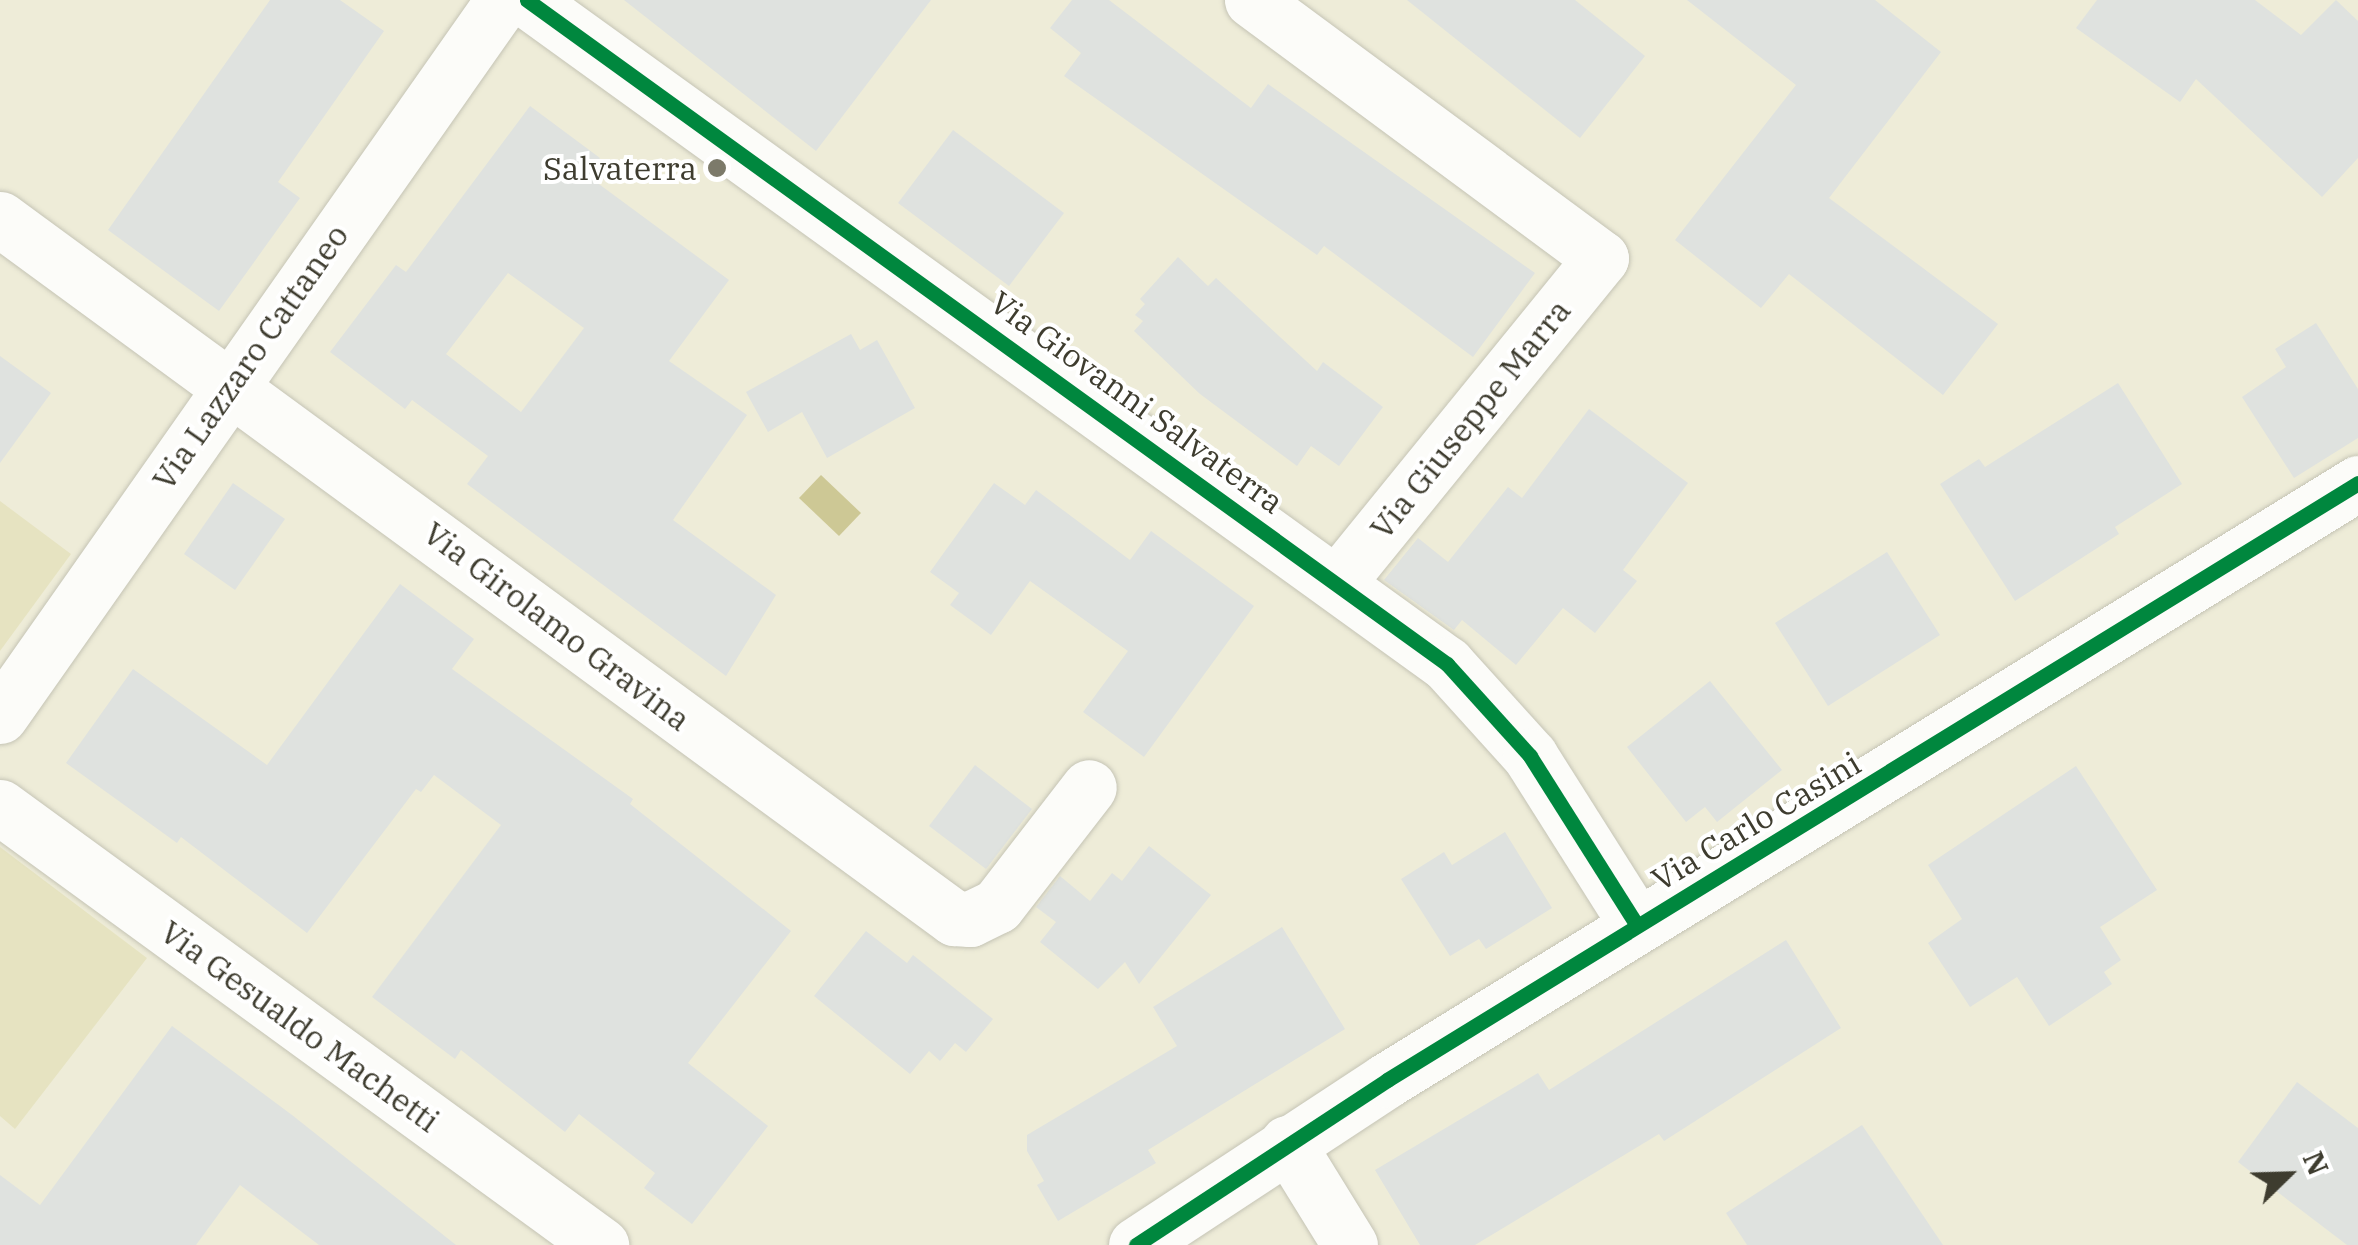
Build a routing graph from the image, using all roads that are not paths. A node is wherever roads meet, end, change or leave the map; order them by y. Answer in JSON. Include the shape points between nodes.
{"nodes":[{"id":1,"x":503,"y":0,"type":"edge"},
{"id":2,"x":527,"y":0,"type":"edge"},
{"id":3,"x":1252,"y":0,"type":"edge"},
{"id":4,"x":0,"y":219,"type":"edge"},
{"id":5,"x":229,"y":383,"type":"junction"},
{"id":6,"x":2352,"y":500,"type":"edge"},
{"id":7,"x":1338,"y":580,"type":"junction"},
{"id":8,"x":0,"y":716,"type":"edge"},
{"id":9,"x":1089,"y":787,"type":"dead end"},
{"id":10,"x":0,"y":807,"type":"edge"},
{"id":11,"x":1637,"y":926,"type":"junction"},
{"id":12,"x":1287,"y":1144,"type":"junction"},
{"id":13,"x":600,"y":1245,"type":"edge"},
{"id":14,"x":1136,"y":1245,"type":"edge"},
{"id":15,"x":1350,"y":1245,"type":"edge"}],
"edges":[{"from":1,"to":5,"type":"street","name":"Via Lazzaro Cattaneo"},
{"from":2,"to":7,"type":"street","name":"Via Giovanni Salvaterra"},
{"from":3,"to":7,"type":"street","name":"Via Giuseppe Marra","via":[[1601,258]]},
{"from":4,"to":5,"type":"street","name":"Via Girolamo Gravina"},
{"from":5,"to":8,"type":"street","name":"Via Lazzaro Cattaneo"},
{"from":5,"to":9,"type":"street","name":"Via Girolamo Gravina","via":[[954,918],[970,920],[997,906]]},
{"from":6,"to":11,"type":"street","name":"Via Carlo Casini"},
{"from":7,"to":11,"type":"street","name":"Via Giovanni Salvaterra","via":[[1490,705]]},
{"from":10,"to":13,"type":"street","name":"Via Gesualdo Machetti"},
{"from":11,"to":12,"type":"street","name":"Via Carlo Casini"},
{"from":12,"to":14,"type":"street","name":"Via Carlo Casini"},
{"from":12,"to":15,"type":"street"}]}
